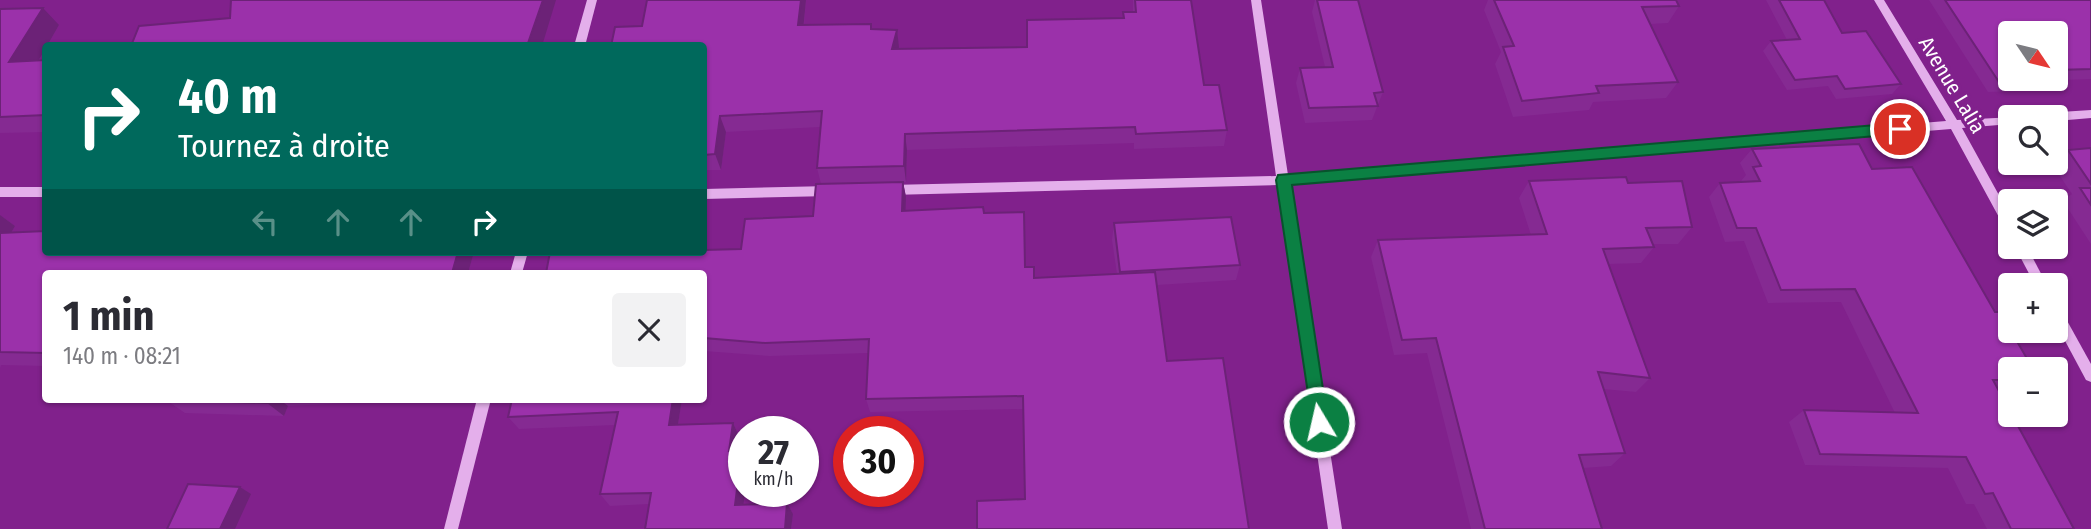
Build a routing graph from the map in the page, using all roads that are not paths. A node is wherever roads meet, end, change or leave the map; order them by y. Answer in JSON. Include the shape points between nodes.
{"nodes":[{"id":1,"x":592,"y":0,"type":"edge"},
{"id":2,"x":1256,"y":0,"type":"edge"},
{"id":3,"x":1879,"y":0,"type":"edge"},
{"id":4,"x":580,"y":42,"type":"edge"},
{"id":5,"x":2091,"y":114,"type":"edge"},
{"id":6,"x":2068,"y":116,"type":"edge"},
{"id":7,"x":1998,"y":121,"type":"edge"},
{"id":8,"x":1954,"y":124,"type":"junction"},
{"id":9,"x":1283,"y":180,"type":"junction"},
{"id":10,"x":883,"y":190,"type":"edge"},
{"id":11,"x":842,"y":191,"type":"edge"},
{"id":12,"x":0,"y":192,"type":"edge"},
{"id":13,"x":42,"y":192,"type":"edge"},
{"id":14,"x":707,"y":194,"type":"edge"},
{"id":15,"x":1998,"y":205,"type":"edge"},
{"id":16,"x":2068,"y":334,"type":"edge"},
{"id":17,"x":2091,"y":376,"type":"edge"},
{"id":18,"x":483,"y":403,"type":"edge"},
{"id":19,"x":451,"y":529,"type":"edge"},
{"id":20,"x":1335,"y":529,"type":"edge"}],
"edges":[{"from":1,"to":4,"type":"street"},
{"from":2,"to":9,"type":"street"},
{"from":3,"to":8,"type":"street","name":"Avenue Lalia"},
{"from":5,"to":6,"type":"street"},
{"from":7,"to":8,"type":"street"},
{"from":8,"to":9,"type":"street"},
{"from":8,"to":15,"type":"street","name":"Avenue Lalia"},
{"from":9,"to":10,"type":"street"},
{"from":9,"to":20,"type":"street"},
{"from":11,"to":14,"type":"street"},
{"from":12,"to":13,"type":"street"},
{"from":16,"to":17,"type":"street"},
{"from":18,"to":19,"type":"street"}]}
